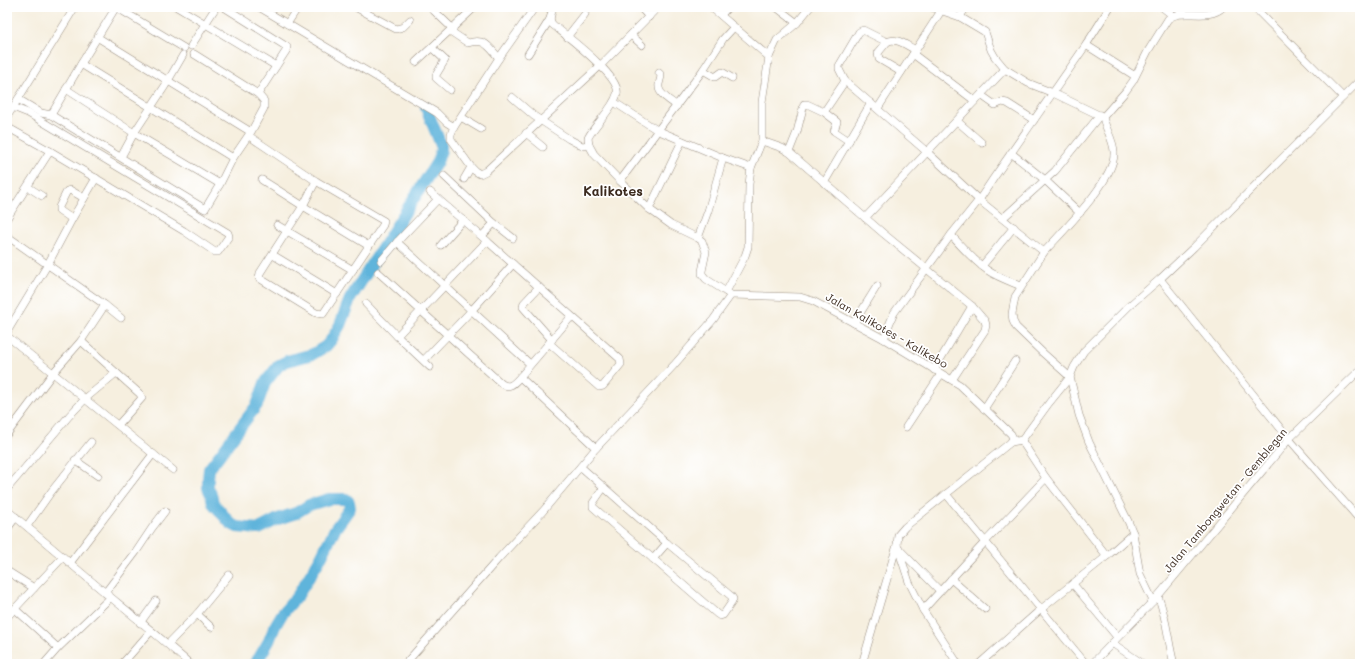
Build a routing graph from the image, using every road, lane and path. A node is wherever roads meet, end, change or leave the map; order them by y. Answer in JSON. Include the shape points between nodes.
{"nodes":[{"id":1,"x":75,"y":7,"type":"edge"},
{"id":2,"x":116,"y":7,"type":"edge"},
{"id":3,"x":178,"y":7,"type":"edge"},
{"id":4,"x":216,"y":7,"type":"edge"},
{"id":5,"x":224,"y":7,"type":"edge"},
{"id":6,"x":259,"y":7,"type":"edge"},
{"id":7,"x":298,"y":7,"type":"edge"},
{"id":8,"x":355,"y":7,"type":"edge"},
{"id":9,"x":430,"y":7,"type":"edge"},
{"id":10,"x":475,"y":7,"type":"edge"},
{"id":11,"x":535,"y":7,"type":"edge"},
{"id":12,"x":553,"y":7,"type":"edge"},
{"id":13,"x":640,"y":7,"type":"edge"},
{"id":14,"x":658,"y":7,"type":"edge"},
{"id":15,"x":711,"y":7,"type":"edge"},
{"id":16,"x":728,"y":7,"type":"edge"},
{"id":17,"x":776,"y":7,"type":"edge"},
{"id":18,"x":810,"y":7,"type":"edge"},
{"id":19,"x":931,"y":7,"type":"edge"},
{"id":20,"x":966,"y":7,"type":"edge"},
{"id":21,"x":1110,"y":7,"type":"edge"},
{"id":22,"x":1162,"y":7,"type":"edge"},
{"id":23,"x":1223,"y":7,"type":"edge"},
{"id":24,"x":1254,"y":7,"type":"edge"},
{"id":25,"x":941,"y":11,"type":"junction"},
{"id":26,"x":585,"y":14,"type":"dead end"},
{"id":27,"x":1172,"y":15,"type":"junction"},
{"id":28,"x":721,"y":16,"type":"junction"},
{"id":29,"x":650,"y":17,"type":"junction"},
{"id":30,"x":960,"y":17,"type":"junction"},
{"id":31,"x":550,"y":19,"type":"junction"},
{"id":32,"x":410,"y":20,"type":"dead end"},
{"id":33,"x":797,"y":23,"type":"junction"},
{"id":34,"x":205,"y":24,"type":"junction"},
{"id":35,"x":287,"y":24,"type":"junction"},
{"id":36,"x":734,"y":27,"type":"junction"},
{"id":37,"x":452,"y":30,"type":"junction"},
{"id":38,"x":630,"y":35,"type":"junction"},
{"id":39,"x":97,"y":37,"type":"junction"},
{"id":40,"x":567,"y":37,"type":"junction"},
{"id":41,"x":887,"y":42,"type":"junction"},
{"id":42,"x":642,"y":45,"type":"dead end"},
{"id":43,"x":1086,"y":45,"type":"junction"},
{"id":44,"x":432,"y":48,"type":"junction"},
{"id":45,"x":186,"y":52,"type":"junction"},
{"id":46,"x":914,"y":52,"type":"junction"},
{"id":47,"x":528,"y":54,"type":"dead end"},
{"id":48,"x":769,"y":57,"type":"junction"},
{"id":49,"x":499,"y":58,"type":"junction"},
{"id":50,"x":416,"y":62,"type":"dead end"},
{"id":51,"x":80,"y":64,"type":"junction"},
{"id":52,"x":601,"y":65,"type":"junction"},
{"id":53,"x":276,"y":66,"type":"junction"},
{"id":54,"x":1005,"y":69,"type":"junction"},
{"id":55,"x":703,"y":70,"type":"junction"},
{"id":56,"x":901,"y":72,"type":"junction"},
{"id":57,"x":659,"y":73,"type":"dead end"},
{"id":58,"x":1135,"y":76,"type":"junction"},
{"id":59,"x":732,"y":78,"type":"dead end"},
{"id":60,"x":1360,"y":80,"type":"edge"},
{"id":61,"x":845,"y":81,"type":"junction"},
{"id":62,"x":168,"y":83,"type":"junction"},
{"id":63,"x":66,"y":89,"type":"junction"},
{"id":64,"x":450,"y":90,"type":"dead end"},
{"id":65,"x":1053,"y":93,"type":"junction"},
{"id":66,"x":258,"y":94,"type":"junction"},
{"id":67,"x":981,"y":95,"type":"junction"},
{"id":68,"x":512,"y":97,"type":"dead end"},
{"id":69,"x":1343,"y":97,"type":"junction"},
{"id":70,"x":18,"y":99,"type":"junction"},
{"id":71,"x":975,"y":101,"type":"junction"},
{"id":72,"x":614,"y":102,"type":"junction"},
{"id":73,"x":871,"y":103,"type":"junction"},
{"id":74,"x":677,"y":106,"type":"junction"},
{"id":75,"x":14,"y":107,"type":"junction"},
{"id":76,"x":150,"y":108,"type":"junction"},
{"id":77,"x":878,"y":108,"type":"junction"},
{"id":78,"x":824,"y":112,"type":"junction"},
{"id":79,"x":52,"y":115,"type":"junction"},
{"id":80,"x":1102,"y":116,"type":"junction"},
{"id":81,"x":7,"y":117,"type":"edge"},
{"id":82,"x":461,"y":117,"type":"junction"},
{"id":83,"x":540,"y":120,"type":"junction"},
{"id":84,"x":1034,"y":120,"type":"junction"},
{"id":85,"x":957,"y":122,"type":"junction"},
{"id":86,"x":454,"y":126,"type":"junction"},
{"id":87,"x":7,"y":127,"type":"edge"},
{"id":88,"x":481,"y":129,"type":"dead end"},
{"id":89,"x":657,"y":130,"type":"junction"},
{"id":90,"x":134,"y":133,"type":"junction"},
{"id":91,"x":526,"y":133,"type":"junction"},
{"id":92,"x":251,"y":136,"type":"junction"},
{"id":93,"x":682,"y":141,"type":"junction"},
{"id":94,"x":762,"y":141,"type":"junction"},
{"id":95,"x":848,"y":141,"type":"junction"},
{"id":96,"x":982,"y":143,"type":"dead end"},
{"id":97,"x":589,"y":145,"type":"junction"},
{"id":98,"x":543,"y":147,"type":"dead end"},
{"id":99,"x":50,"y":150,"type":"junction"},
{"id":100,"x":789,"y":152,"type":"junction"},
{"id":101,"x":927,"y":152,"type":"junction"},
{"id":102,"x":1011,"y":153,"type":"junction"},
{"id":103,"x":121,"y":157,"type":"junction"},
{"id":104,"x":233,"y":158,"type":"junction"},
{"id":105,"x":723,"y":158,"type":"junction"},
{"id":106,"x":471,"y":167,"type":"junction"},
{"id":107,"x":751,"y":168,"type":"junction"},
{"id":108,"x":444,"y":176,"type":"dead end"},
{"id":109,"x":96,"y":178,"type":"junction"},
{"id":110,"x":464,"y":179,"type":"dead end"},
{"id":111,"x":262,"y":180,"type":"dead end"},
{"id":112,"x":1045,"y":180,"type":"junction"},
{"id":113,"x":316,"y":181,"type":"junction"},
{"id":114,"x":620,"y":181,"type":"junction"},
{"id":115,"x":824,"y":183,"type":"junction"},
{"id":116,"x":220,"y":184,"type":"junction"},
{"id":117,"x":28,"y":187,"type":"junction"},
{"id":118,"x":430,"y":192,"type":"dead end"},
{"id":119,"x":42,"y":196,"type":"dead end"},
{"id":120,"x":84,"y":198,"type":"junction"},
{"id":121,"x":438,"y":199,"type":"junction"},
{"id":122,"x":979,"y":200,"type":"junction"},
{"id":123,"x":302,"y":206,"type":"junction"},
{"id":124,"x":649,"y":209,"type":"junction"},
{"id":125,"x":1080,"y":213,"type":"junction"},
{"id":126,"x":7,"y":218,"type":"edge"},
{"id":127,"x":865,"y":218,"type":"junction"},
{"id":128,"x":1003,"y":218,"type":"junction"},
{"id":129,"x":72,"y":219,"type":"junction"},
{"id":130,"x":463,"y":220,"type":"junction"},
{"id":131,"x":494,"y":223,"type":"junction"},
{"id":132,"x":277,"y":225,"type":"dead end"},
{"id":133,"x":1014,"y":228,"type":"junction"},
{"id":134,"x":288,"y":230,"type":"junction"},
{"id":135,"x":951,"y":235,"type":"junction"},
{"id":136,"x":7,"y":236,"type":"edge"},
{"id":137,"x":513,"y":238,"type":"dead end"},
{"id":138,"x":698,"y":238,"type":"junction"},
{"id":139,"x":485,"y":239,"type":"junction"},
{"id":140,"x":397,"y":242,"type":"junction"},
{"id":141,"x":441,"y":245,"type":"dead end"},
{"id":142,"x":369,"y":246,"type":"junction"},
{"id":143,"x":1044,"y":252,"type":"junction"},
{"id":144,"x":273,"y":255,"type":"junction"},
{"id":145,"x":381,"y":261,"type":"dead end"},
{"id":146,"x":48,"y":264,"type":"junction"},
{"id":147,"x":513,"y":264,"type":"junction"},
{"id":148,"x":982,"y":266,"type":"junction"},
{"id":149,"x":926,"y":269,"type":"junction"},
{"id":150,"x":353,"y":270,"type":"junction"},
{"id":151,"x":378,"y":272,"type":"dead end"},
{"id":152,"x":1160,"y":279,"type":"junction"},
{"id":153,"x":445,"y":285,"type":"junction"},
{"id":154,"x":877,"y":286,"type":"dead end"},
{"id":155,"x":1021,"y":286,"type":"junction"},
{"id":156,"x":539,"y":288,"type":"junction"},
{"id":157,"x":728,"y":293,"type":"junction"},
{"id":158,"x":337,"y":294,"type":"junction"},
{"id":159,"x":366,"y":304,"type":"dead end"},
{"id":160,"x":105,"y":305,"type":"junction"},
{"id":161,"x":972,"y":306,"type":"junction"},
{"id":162,"x":472,"y":310,"type":"junction"},
{"id":163,"x":421,"y":312,"type":"junction"},
{"id":164,"x":121,"y":318,"type":"dead end"},
{"id":165,"x":571,"y":318,"type":"junction"},
{"id":166,"x":854,"y":323,"type":"junction"},
{"id":167,"x":7,"y":332,"type":"edge"},
{"id":168,"x":448,"y":335,"type":"junction"},
{"id":169,"x":7,"y":336,"type":"edge"},
{"id":170,"x":397,"y":336,"type":"junction"},
{"id":171,"x":884,"y":339,"type":"junction"},
{"id":172,"x":81,"y":340,"type":"junction"},
{"id":173,"x":551,"y":341,"type":"junction"},
{"id":174,"x":424,"y":360,"type":"junction"},
{"id":175,"x":1016,"y":361,"type":"dead end"},
{"id":176,"x":530,"y":364,"type":"junction"},
{"id":177,"x":430,"y":367,"type":"dead end"},
{"id":178,"x":934,"y":370,"type":"junction"},
{"id":179,"x":1360,"y":370,"type":"edge"},
{"id":180,"x":53,"y":373,"type":"junction"},
{"id":181,"x":116,"y":373,"type":"junction"},
{"id":182,"x":941,"y":374,"type":"junction"},
{"id":183,"x":520,"y":377,"type":"junction"},
{"id":184,"x":1070,"y":377,"type":"junction"},
{"id":185,"x":952,"y":380,"type":"junction"},
{"id":186,"x":86,"y":398,"type":"junction"},
{"id":187,"x":984,"y":409,"type":"junction"},
{"id":188,"x":118,"y":424,"type":"junction"},
{"id":189,"x":906,"y":427,"type":"dead end"},
{"id":190,"x":7,"y":434,"type":"edge"},
{"id":191,"x":1289,"y":439,"type":"junction"},
{"id":192,"x":1022,"y":440,"type":"junction"},
{"id":193,"x":91,"y":442,"type":"dead end"},
{"id":194,"x":1012,"y":442,"type":"junction"},
{"id":195,"x":596,"y":448,"type":"junction"},
{"id":196,"x":153,"y":454,"type":"junction"},
{"id":197,"x":75,"y":460,"type":"junction"},
{"id":198,"x":581,"y":467,"type":"junction"},
{"id":199,"x":173,"y":470,"type":"dead end"},
{"id":200,"x":98,"y":476,"type":"dead end"},
{"id":201,"x":1046,"y":478,"type":"junction"},
{"id":202,"x":604,"y":487,"type":"junction"},
{"id":203,"x":7,"y":489,"type":"edge"},
{"id":204,"x":946,"y":494,"type":"junction"},
{"id":205,"x":7,"y":510,"type":"edge"},
{"id":206,"x":165,"y":511,"type":"dead end"},
{"id":207,"x":16,"y":517,"type":"junction"},
{"id":208,"x":1360,"y":520,"type":"edge"},
{"id":209,"x":27,"y":526,"type":"junction"},
{"id":210,"x":7,"y":529,"type":"edge"},
{"id":211,"x":1133,"y":533,"type":"junction"},
{"id":212,"x":985,"y":542,"type":"junction"},
{"id":213,"x":667,"y":543,"type":"junction"},
{"id":214,"x":898,"y":547,"type":"junction"},
{"id":215,"x":1107,"y":556,"type":"junction"},
{"id":216,"x":63,"y":557,"type":"junction"},
{"id":217,"x":653,"y":559,"type":"junction"},
{"id":218,"x":70,"y":563,"type":"junction"},
{"id":219,"x":7,"y":571,"type":"edge"},
{"id":220,"x":229,"y":575,"type":"dead end"},
{"id":221,"x":952,"y":579,"type":"junction"},
{"id":222,"x":1073,"y":584,"type":"junction"},
{"id":223,"x":34,"y":588,"type":"junction"},
{"id":224,"x":940,"y":591,"type":"junction"},
{"id":225,"x":108,"y":596,"type":"junction"},
{"id":226,"x":1155,"y":598,"type":"junction"},
{"id":227,"x":156,"y":601,"type":"dead end"},
{"id":228,"x":14,"y":609,"type":"junction"},
{"id":229,"x":985,"y":609,"type":"dead end"},
{"id":230,"x":923,"y":610,"type":"junction"},
{"id":231,"x":1040,"y":610,"type":"junction"},
{"id":232,"x":197,"y":614,"type":"junction"},
{"id":233,"x":7,"y":618,"type":"edge"},
{"id":234,"x":140,"y":623,"type":"junction"},
{"id":235,"x":211,"y":627,"type":"dead end"},
{"id":236,"x":151,"y":632,"type":"junction"},
{"id":237,"x":1117,"y":637,"type":"junction"},
{"id":238,"x":1112,"y":643,"type":"junction"},
{"id":239,"x":168,"y":644,"type":"junction"},
{"id":240,"x":58,"y":648,"type":"junction"},
{"id":241,"x":44,"y":664,"type":"edge"},
{"id":242,"x":122,"y":664,"type":"edge"},
{"id":243,"x":190,"y":664,"type":"edge"},
{"id":244,"x":404,"y":664,"type":"edge"},
{"id":245,"x":862,"y":664,"type":"edge"},
{"id":246,"x":958,"y":664,"type":"edge"},
{"id":247,"x":979,"y":664,"type":"edge"},
{"id":248,"x":1086,"y":664,"type":"edge"},
{"id":249,"x":1092,"y":664,"type":"edge"},
{"id":250,"x":1143,"y":664,"type":"edge"},
{"id":251,"x":1174,"y":664,"type":"edge"}],
"edges":[{"from":1,"to":70,"type":"street"},
{"from":2,"to":39,"type":"street"},
{"from":2,"to":45,"type":"street"},
{"from":3,"to":34,"type":"street"},
{"from":4,"to":34,"type":"street"},
{"from":5,"to":53,"type":"street","via":[[286,46]]},
{"from":6,"to":35,"type":"street"},
{"from":7,"to":35,"type":"street"},
{"from":8,"to":32,"type":"street","via":[[392,28],[401,28]]},
{"from":9,"to":37,"type":"street"},
{"from":10,"to":37,"type":"street"},
{"from":11,"to":49,"type":"street"},
{"from":12,"to":31,"type":"street"},
{"from":13,"to":29,"type":"street"},
{"from":14,"to":29,"type":"street"},
{"from":15,"to":28,"type":"street"},
{"from":16,"to":28,"type":"street"},
{"from":17,"to":33,"type":"street"},
{"from":18,"to":33,"type":"street"},
{"from":19,"to":25,"type":"street"},
{"from":20,"to":30,"type":"street"},
{"from":21,"to":43,"type":"street"},
{"from":22,"to":27,"type":"street"},
{"from":23,"to":27,"type":"street","via":[[1209,14]]},
{"from":24,"to":69,"type":"street"},
{"from":25,"to":30,"type":"street"},
{"from":25,"to":46,"type":"street"},
{"from":26,"to":40,"type":"street"},
{"from":27,"to":58,"type":"street"},
{"from":28,"to":36,"type":"street"},
{"from":29,"to":38,"type":"street"},
{"from":30,"to":54,"type":"street","via":[[985,32],[995,58]]},
{"from":31,"to":40,"type":"street"},
{"from":31,"to":47,"type":"street"},
{"from":33,"to":48,"type":"street","via":[[777,40]]},
{"from":34,"to":45,"type":"street"},
{"from":34,"to":53,"type":"street"},
{"from":35,"to":86,"type":"street","via":[[437,113]]},
{"from":36,"to":48,"type":"street"},
{"from":36,"to":55,"type":"street","via":[[722,38]]},
{"from":37,"to":44,"type":"street"},
{"from":37,"to":49,"type":"street","via":[[468,43],[483,42]]},
{"from":38,"to":42,"type":"street"},
{"from":38,"to":52,"type":"street"},
{"from":39,"to":51,"type":"street"},
{"from":39,"to":62,"type":"street"},
{"from":40,"to":52,"type":"street"},
{"from":41,"to":46,"type":"street","via":[[895,40]]},
{"from":41,"to":56,"type":"street","via":[[878,53],[878,58]]},
{"from":41,"to":61,"type":"street","via":[[863,30],[859,32],[839,66]]},
{"from":43,"to":58,"type":"street"},
{"from":43,"to":65,"type":"street"},
{"from":44,"to":50,"type":"street"},
{"from":44,"to":64,"type":"street","via":[[445,60],[436,78]]},
{"from":45,"to":62,"type":"street"},
{"from":45,"to":66,"type":"street","via":[[194,50],[194,54]]},
{"from":46,"to":56,"type":"street"},
{"from":46,"to":71,"type":"street"},
{"from":48,"to":94,"type":"street","via":[[762,102]]},
{"from":49,"to":82,"type":"street"},
{"from":51,"to":63,"type":"street"},
{"from":51,"to":76,"type":"street"},
{"from":52,"to":72,"type":"street","via":[[616,84],[618,93]]},
{"from":52,"to":83,"type":"street"},
{"from":53,"to":66,"type":"street"},
{"from":54,"to":65,"type":"street","via":[[1028,83]]},
{"from":54,"to":67,"type":"street"},
{"from":55,"to":59,"type":"street","via":[[715,77],[722,72]]},
{"from":55,"to":74,"type":"street"},
{"from":56,"to":77,"type":"street"},
{"from":57,"to":74,"type":"street","via":[[659,90]]},
{"from":58,"to":80,"type":"street","via":[[1125,92]]},
{"from":60,"to":69,"type":"street"},
{"from":61,"to":73,"type":"street"},
{"from":61,"to":78,"type":"street"},
{"from":62,"to":76,"type":"street"},
{"from":62,"to":92,"type":"street"},
{"from":63,"to":79,"type":"street"},
{"from":63,"to":90,"type":"street"},
{"from":65,"to":80,"type":"street"},
{"from":65,"to":84,"type":"street"},
{"from":66,"to":92,"type":"street","via":[[264,101],[264,108]]},
{"from":67,"to":71,"type":"street"},
{"from":67,"to":84,"type":"street","via":[[996,105],[1007,102]]},
{"from":68,"to":83,"type":"street"},
{"from":69,"to":152,"type":"street"},
{"from":70,"to":75,"type":"street"},
{"from":70,"to":79,"type":"street","via":[[41,113]]},
{"from":71,"to":85,"type":"street"},
{"from":72,"to":89,"type":"street"},
{"from":72,"to":97,"type":"street","via":[[590,133]]},
{"from":73,"to":77,"type":"street"},
{"from":73,"to":95,"type":"street"},
{"from":74,"to":89,"type":"street"},
{"from":75,"to":81,"type":"street"},
{"from":75,"to":109,"type":"street","via":[[28,113],[228,233],[229,236],[216,252]]},
{"from":76,"to":90,"type":"street"},
{"from":76,"to":104,"type":"street"},
{"from":77,"to":101,"type":"street"},
{"from":78,"to":95,"type":"street","via":[[837,122],[834,131]]},
{"from":78,"to":100,"type":"street","via":[[804,104]]},
{"from":79,"to":103,"type":"street"},
{"from":80,"to":112,"type":"street"},
{"from":80,"to":125,"type":"street","via":[[1114,159],[1106,177]]},
{"from":82,"to":86,"type":"street"},
{"from":82,"to":88,"type":"street"},
{"from":83,"to":91,"type":"street"},
{"from":83,"to":97,"type":"street","via":[[576,144]]},
{"from":84,"to":102,"type":"street"},
{"from":85,"to":96,"type":"street"},
{"from":85,"to":101,"type":"street"},
{"from":86,"to":106,"type":"street","via":[[451,138]]},
{"from":87,"to":99,"type":"street"},
{"from":89,"to":93,"type":"street"},
{"from":89,"to":114,"type":"street"},
{"from":90,"to":103,"type":"street"},
{"from":90,"to":116,"type":"street"},
{"from":91,"to":98,"type":"street"},
{"from":91,"to":106,"type":"street","via":[[482,174]]},
{"from":92,"to":104,"type":"street"},
{"from":92,"to":113,"type":"street"},
{"from":93,"to":105,"type":"street"},
{"from":93,"to":124,"type":"street"},
{"from":94,"to":100,"type":"street"},
{"from":94,"to":107,"type":"street"},
{"from":95,"to":115,"type":"street"},
{"from":97,"to":114,"type":"street","via":[[596,157]]},
{"from":99,"to":109,"type":"street"},
{"from":99,"to":117,"type":"street"},
{"from":100,"to":115,"type":"street"},
{"from":101,"to":122,"type":"street"},
{"from":101,"to":127,"type":"street"},
{"from":102,"to":112,"type":"street"},
{"from":102,"to":122,"type":"street"},
{"from":103,"to":116,"type":"street","via":[[205,209]]},
{"from":104,"to":116,"type":"street"},
{"from":105,"to":107,"type":"street"},
{"from":105,"to":138,"type":"street"},
{"from":106,"to":110,"type":"street"},
{"from":107,"to":157,"type":"street","via":[[748,184],[748,247]]},
{"from":108,"to":131,"type":"street"},
{"from":109,"to":120,"type":"street"},
{"from":111,"to":123,"type":"street"},
{"from":112,"to":125,"type":"street"},
{"from":112,"to":128,"type":"street"},
{"from":113,"to":123,"type":"street"},
{"from":113,"to":142,"type":"street","via":[[383,220]]},
{"from":114,"to":124,"type":"street"},
{"from":115,"to":127,"type":"street"},
{"from":117,"to":119,"type":"street"},
{"from":117,"to":126,"type":"street"},
{"from":118,"to":121,"type":"street"},
{"from":120,"to":129,"type":"street"},
{"from":120,"to":129,"type":"street","via":[[70,190],[67,191],[59,210]]},
{"from":121,"to":130,"type":"street"},
{"from":121,"to":140,"type":"street"},
{"from":122,"to":128,"type":"street"},
{"from":122,"to":135,"type":"street"},
{"from":123,"to":134,"type":"street"},
{"from":123,"to":142,"type":"street"},
{"from":124,"to":138,"type":"street","via":[[670,225]]},
{"from":125,"to":143,"type":"street"},
{"from":127,"to":149,"type":"street"},
{"from":128,"to":133,"type":"street"},
{"from":129,"to":146,"type":"street"},
{"from":130,"to":139,"type":"street"},
{"from":130,"to":141,"type":"street"},
{"from":131,"to":137,"type":"street"},
{"from":131,"to":139,"type":"street"},
{"from":132,"to":134,"type":"street"},
{"from":133,"to":143,"type":"street"},
{"from":133,"to":148,"type":"street"},
{"from":134,"to":144,"type":"street"},
{"from":134,"to":150,"type":"street"},
{"from":135,"to":148,"type":"street"},
{"from":135,"to":149,"type":"street"},
{"from":136,"to":146,"type":"street"},
{"from":138,"to":157,"type":"street","name":"Jalan Kalikotes - Kalikebo","via":[[704,244],[706,252],[702,274]]},
{"from":139,"to":147,"type":"street"},
{"from":139,"to":153,"type":"street"},
{"from":140,"to":145,"type":"street"},
{"from":140,"to":153,"type":"street"},
{"from":142,"to":150,"type":"street"},
{"from":143,"to":155,"type":"street"},
{"from":144,"to":158,"type":"street"},
{"from":144,"to":158,"type":"street","via":[[259,277],[272,287],[320,314],[326,311]]},
{"from":146,"to":160,"type":"street"},
{"from":146,"to":167,"type":"street"},
{"from":147,"to":156,"type":"street"},
{"from":147,"to":162,"type":"street"},
{"from":148,"to":155,"type":"street","via":[[995,275]]},
{"from":149,"to":161,"type":"street"},
{"from":149,"to":171,"type":"street","via":[[894,313]]},
{"from":150,"to":158,"type":"street"},
{"from":151,"to":163,"type":"street"},
{"from":152,"to":184,"type":"street","via":[[1084,351]]},
{"from":152,"to":191,"type":"street"},
{"from":153,"to":162,"type":"street"},
{"from":153,"to":163,"type":"street"},
{"from":154,"to":166,"type":"street"},
{"from":155,"to":184,"type":"street","via":[[1013,305],[1013,321],[1043,354]]},
{"from":156,"to":165,"type":"street"},
{"from":156,"to":173,"type":"street","via":[[523,307]]},
{"from":157,"to":166,"type":"street","name":"Jalan Kalikotes - Kalikebo","via":[[806,298]]},
{"from":157,"to":195,"type":"street","via":[[713,320]]},
{"from":159,"to":170,"type":"street"},
{"from":160,"to":164,"type":"street"},
{"from":160,"to":172,"type":"street"},
{"from":161,"to":178,"type":"street"},
{"from":161,"to":185,"type":"street","via":[[985,321],[985,330]]},
{"from":162,"to":168,"type":"street"},
{"from":162,"to":176,"type":"street"},
{"from":163,"to":168,"type":"street"},
{"from":163,"to":170,"type":"street"},
{"from":165,"to":173,"type":"street"},
{"from":165,"to":173,"type":"street","via":[[620,361],[620,366],[603,386],[599,387]]},
{"from":166,"to":171,"type":"street","name":"Jalan Kalikotes - Kalikebo"},
{"from":168,"to":174,"type":"street"},
{"from":168,"to":183,"type":"street","via":[[505,386],[510,387]]},
{"from":169,"to":180,"type":"street"},
{"from":170,"to":174,"type":"street"},
{"from":171,"to":178,"type":"street","name":"Jalan Kalikotes - Kalikebo"},
{"from":172,"to":180,"type":"street"},
{"from":172,"to":181,"type":"street"},
{"from":173,"to":176,"type":"street"},
{"from":174,"to":177,"type":"street"},
{"from":175,"to":187,"type":"street"},
{"from":176,"to":183,"type":"street"},
{"from":178,"to":182,"type":"street","name":"Jalan Kalikotes - Kalikebo"},
{"from":179,"to":191,"type":"street","name":"Jalan Tambongwetan - Gemblegan"},
{"from":180,"to":186,"type":"street"},
{"from":180,"to":190,"type":"street"},
{"from":181,"to":186,"type":"street"},
{"from":181,"to":188,"type":"street","via":[[142,398]]},
{"from":182,"to":185,"type":"street","name":"Jalan Kalikotes - Kalikebo"},
{"from":182,"to":189,"type":"street"},
{"from":183,"to":195,"type":"street"},
{"from":184,"to":192,"type":"street"},
{"from":184,"to":211,"type":"street","via":[[1079,415],[1089,442]]},
{"from":185,"to":187,"type":"street","name":"Jalan Kalikotes - Kalikebo"},
{"from":186,"to":188,"type":"street"},
{"from":186,"to":203,"type":"street"},
{"from":187,"to":194,"type":"street","name":"Jalan Kalikotes - Kalikebo","via":[[1011,434]]},
{"from":188,"to":196,"type":"street"},
{"from":191,"to":208,"type":"street"},
{"from":191,"to":226,"type":"street","name":"Jalan Tambongwetan - Gemblegan"},
{"from":192,"to":194,"type":"street"},
{"from":192,"to":201,"type":"street"},
{"from":193,"to":197,"type":"street"},
{"from":194,"to":204,"type":"street"},
{"from":195,"to":198,"type":"street"},
{"from":196,"to":199,"type":"street"},
{"from":196,"to":218,"type":"street"},
{"from":197,"to":200,"type":"street"},
{"from":197,"to":209,"type":"street"},
{"from":198,"to":202,"type":"street"},
{"from":198,"to":244,"type":"street"},
{"from":201,"to":212,"type":"street"},
{"from":201,"to":215,"type":"street"},
{"from":202,"to":213,"type":"street"},
{"from":202,"to":217,"type":"street","via":[[593,502],[593,507]]},
{"from":204,"to":212,"type":"street"},
{"from":204,"to":214,"type":"street","via":[[901,530],[898,535]]},
{"from":205,"to":207,"type":"street"},
{"from":206,"to":225,"type":"street"},
{"from":207,"to":209,"type":"street"},
{"from":207,"to":210,"type":"street"},
{"from":209,"to":216,"type":"street"},
{"from":211,"to":215,"type":"street"},
{"from":211,"to":226,"type":"street","via":[[1140,574]]},
{"from":212,"to":221,"type":"street"},
{"from":212,"to":231,"type":"street"},
{"from":213,"to":217,"type":"street"},
{"from":213,"to":217,"type":"street","via":[[731,596],[732,601],[723,615],[717,614]]},
{"from":214,"to":224,"type":"street"},
{"from":214,"to":230,"type":"street","via":[[909,582]]},
{"from":214,"to":245,"type":"street"},
{"from":215,"to":222,"type":"street"},
{"from":216,"to":218,"type":"street"},
{"from":216,"to":223,"type":"street"},
{"from":218,"to":225,"type":"street"},
{"from":219,"to":223,"type":"street"},
{"from":220,"to":232,"type":"street"},
{"from":221,"to":224,"type":"street"},
{"from":221,"to":229,"type":"street"},
{"from":222,"to":231,"type":"street"},
{"from":222,"to":237,"type":"street"},
{"from":223,"to":228,"type":"street"},
{"from":224,"to":230,"type":"street"},
{"from":225,"to":234,"type":"street"},
{"from":225,"to":240,"type":"street"},
{"from":226,"to":237,"type":"street","name":"Jalan Tambongwetan - Gemblegan"},
{"from":226,"to":251,"type":"street","via":[[1162,607]]},
{"from":227,"to":234,"type":"street"},
{"from":228,"to":233,"type":"street"},
{"from":228,"to":240,"type":"street"},
{"from":230,"to":246,"type":"street"},
{"from":231,"to":247,"type":"street"},
{"from":231,"to":248,"type":"street"},
{"from":232,"to":235,"type":"street"},
{"from":232,"to":239,"type":"street"},
{"from":234,"to":236,"type":"street"},
{"from":236,"to":239,"type":"street"},
{"from":236,"to":242,"type":"street"},
{"from":237,"to":238,"type":"street","name":"Jalan Tambongwetan - Gemblegan"},
{"from":238,"to":249,"type":"street","name":"Jalan Tambongwetan - Gemblegan"},
{"from":238,"to":250,"type":"street"},
{"from":239,"to":243,"type":"street"},
{"from":240,"to":241,"type":"street"}]}
